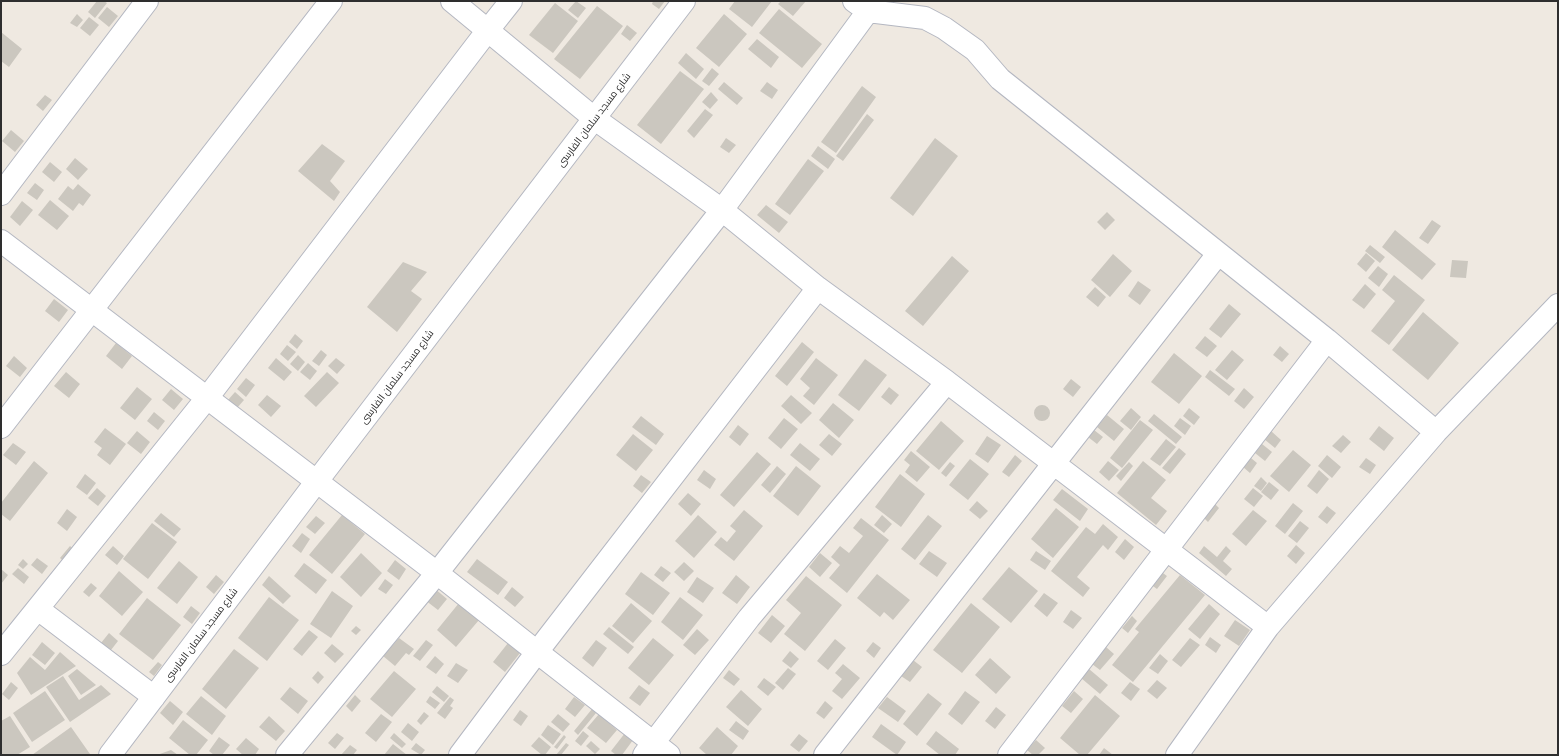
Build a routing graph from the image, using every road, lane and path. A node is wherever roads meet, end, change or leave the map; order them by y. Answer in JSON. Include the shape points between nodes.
{"nodes":[{"id":1,"x":147,"y":1,"type":"edge"},
{"id":2,"x":331,"y":1,"type":"edge"},
{"id":3,"x":452,"y":1,"type":"edge"},
{"id":4,"x":511,"y":1,"type":"edge"},
{"id":5,"x":684,"y":1,"type":"edge"},
{"id":6,"x":861,"y":6,"type":"edge"},
{"id":7,"x":488,"y":30,"type":"junction"},
{"id":8,"x":595,"y":119,"type":"junction"},
{"id":9,"x":1,"y":194,"type":"edge"},
{"id":10,"x":722,"y":210,"type":"junction"},
{"id":11,"x":1,"y":241,"type":"edge"},
{"id":12,"x":1218,"y":254,"type":"junction"},
{"id":13,"x":818,"y":288,"type":"junction"},
{"id":14,"x":1558,"y":305,"type":"edge"},
{"id":15,"x":92,"y":310,"type":"junction"},
{"id":16,"x":1327,"y":340,"type":"junction"},
{"id":17,"x":947,"y":382,"type":"junction"},
{"id":18,"x":207,"y":398,"type":"junction"},
{"id":19,"x":1,"y":427,"type":"edge"},
{"id":20,"x":1436,"y":432,"type":"junction"},
{"id":21,"x":1054,"y":464,"type":"junction"},
{"id":22,"x":317,"y":481,"type":"junction"},
{"id":23,"x":1166,"y":549,"type":"junction"},
{"id":24,"x":437,"y":573,"type":"junction"},
{"id":25,"x":38,"y":609,"type":"junction"},
{"id":26,"x":1268,"y":627,"type":"junction"},
{"id":27,"x":537,"y":652,"type":"junction"},
{"id":28,"x":1,"y":654,"type":"edge"},
{"id":29,"x":154,"y":697,"type":"junction"},
{"id":30,"x":655,"y":751,"type":"edge"},
{"id":31,"x":110,"y":755,"type":"edge"},
{"id":32,"x":288,"y":755,"type":"edge"},
{"id":33,"x":460,"y":755,"type":"edge"},
{"id":34,"x":825,"y":755,"type":"edge"},
{"id":35,"x":1009,"y":755,"type":"edge"},
{"id":36,"x":1178,"y":755,"type":"edge"}],
"edges":[{"from":1,"to":9,"type":"street"},
{"from":2,"to":15,"type":"street"},
{"from":3,"to":7,"type":"street"},
{"from":4,"to":7,"type":"street"},
{"from":5,"to":8,"type":"street","name":"شارع مسجد سلمان الفارسى"},
{"from":6,"to":10,"type":"street"},
{"from":6,"to":12,"type":"street","via":[[925,18],[944,28],[975,50],[1000,79]]},
{"from":7,"to":8,"type":"street"},
{"from":7,"to":18,"type":"street"},
{"from":8,"to":10,"type":"street"},
{"from":8,"to":22,"type":"street","name":"شارع مسجد سلمان الفارسى"},
{"from":10,"to":13,"type":"street"},
{"from":10,"to":24,"type":"street"},
{"from":11,"to":15,"type":"street"},
{"from":12,"to":16,"type":"street"},
{"from":12,"to":21,"type":"street"},
{"from":13,"to":17,"type":"street"},
{"from":13,"to":27,"type":"street"},
{"from":14,"to":20,"type":"street"},
{"from":15,"to":18,"type":"street"},
{"from":15,"to":19,"type":"street"},
{"from":16,"to":20,"type":"street"},
{"from":16,"to":23,"type":"street"},
{"from":17,"to":21,"type":"street"},
{"from":17,"to":30,"type":"street","via":[[749,618]]},
{"from":18,"to":22,"type":"street"},
{"from":18,"to":25,"type":"street"},
{"from":20,"to":26,"type":"street"},
{"from":21,"to":23,"type":"street"},
{"from":21,"to":34,"type":"street"},
{"from":22,"to":24,"type":"street"},
{"from":22,"to":29,"type":"street","name":"شارع مسجد سلمان الفارسى"},
{"from":23,"to":26,"type":"street"},
{"from":23,"to":35,"type":"street"},
{"from":24,"to":27,"type":"street"},
{"from":24,"to":32,"type":"street"},
{"from":25,"to":28,"type":"street"},
{"from":25,"to":29,"type":"street"},
{"from":26,"to":36,"type":"street"},
{"from":27,"to":30,"type":"street"},
{"from":27,"to":33,"type":"street"},
{"from":29,"to":31,"type":"street","name":"شارع مسجد سلمان الفارسى"}]}
